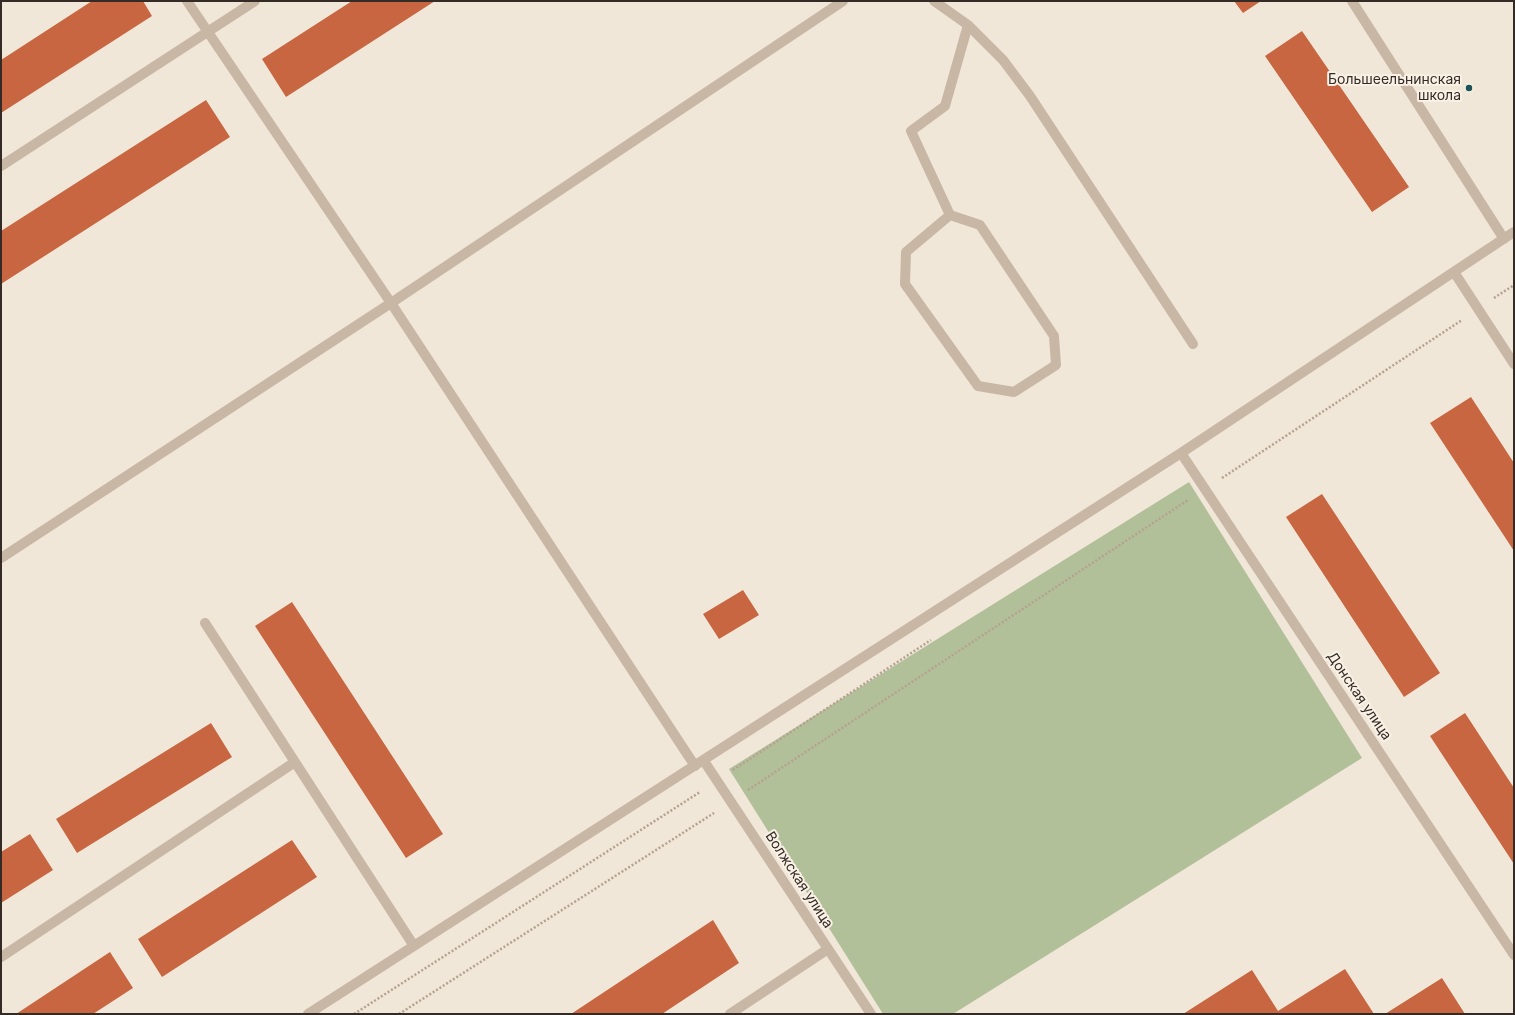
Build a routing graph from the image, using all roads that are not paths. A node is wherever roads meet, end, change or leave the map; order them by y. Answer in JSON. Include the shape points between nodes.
{"nodes":[{"id":1,"x":186,"y":1,"type":"edge"},
{"id":2,"x":255,"y":1,"type":"edge"},
{"id":3,"x":843,"y":1,"type":"edge"},
{"id":4,"x":934,"y":1,"type":"edge"},
{"id":5,"x":1352,"y":1,"type":"edge"},
{"id":6,"x":968,"y":25,"type":"junction"},
{"id":7,"x":207,"y":32,"type":"junction"},
{"id":8,"x":1,"y":166,"type":"edge"},
{"id":9,"x":950,"y":215,"type":"junction"},
{"id":10,"x":1514,"y":232,"type":"edge"},
{"id":11,"x":1504,"y":239,"type":"junction"},
{"id":12,"x":1454,"y":272,"type":"junction"},
{"id":13,"x":391,"y":303,"type":"junction"},
{"id":14,"x":1193,"y":344,"type":"dead end"},
{"id":15,"x":1514,"y":364,"type":"edge"},
{"id":16,"x":1181,"y":453,"type":"junction"},
{"id":17,"x":1,"y":558,"type":"edge"},
{"id":18,"x":205,"y":623,"type":"dead end"},
{"id":19,"x":704,"y":761,"type":"junction"},
{"id":20,"x":295,"y":762,"type":"junction"},
{"id":21,"x":695,"y":766,"type":"junction"},
{"id":22,"x":414,"y":946,"type":"junction"},
{"id":23,"x":828,"y":949,"type":"junction"},
{"id":24,"x":1514,"y":955,"type":"edge"},
{"id":25,"x":1,"y":957,"type":"edge"},
{"id":26,"x":308,"y":1014,"type":"edge"},
{"id":27,"x":730,"y":1014,"type":"edge"},
{"id":28,"x":871,"y":1014,"type":"edge"}],
"edges":[{"from":1,"to":7,"type":"street"},
{"from":2,"to":7,"type":"street"},
{"from":3,"to":13,"type":"street"},
{"from":4,"to":6,"type":"street"},
{"from":5,"to":11,"type":"street"},
{"from":6,"to":9,"type":"street","via":[[945,106],[911,131]]},
{"from":6,"to":14,"type":"street","via":[[1003,60],[1030,96]]},
{"from":7,"to":8,"type":"street"},
{"from":7,"to":13,"type":"street"},
{"from":9,"to":9,"type":"street","via":[[980,225],[1054,336],[1056,365],[1014,392],[978,386],[905,284],[906,252]]},
{"from":10,"to":11,"type":"street"},
{"from":11,"to":12,"type":"street"},
{"from":12,"to":15,"type":"street"},
{"from":12,"to":16,"type":"street"},
{"from":13,"to":17,"type":"street"},
{"from":13,"to":21,"type":"street"},
{"from":16,"to":19,"type":"street"},
{"from":16,"to":24,"type":"street","name":"Донская улица"},
{"from":18,"to":20,"type":"street"},
{"from":19,"to":21,"type":"street"},
{"from":19,"to":23,"type":"street","name":"Волжская улица"},
{"from":20,"to":22,"type":"street"},
{"from":20,"to":25,"type":"street"},
{"from":21,"to":22,"type":"street"},
{"from":22,"to":26,"type":"street"},
{"from":23,"to":27,"type":"street"},
{"from":23,"to":28,"type":"street","name":"Волжская улица"}]}
